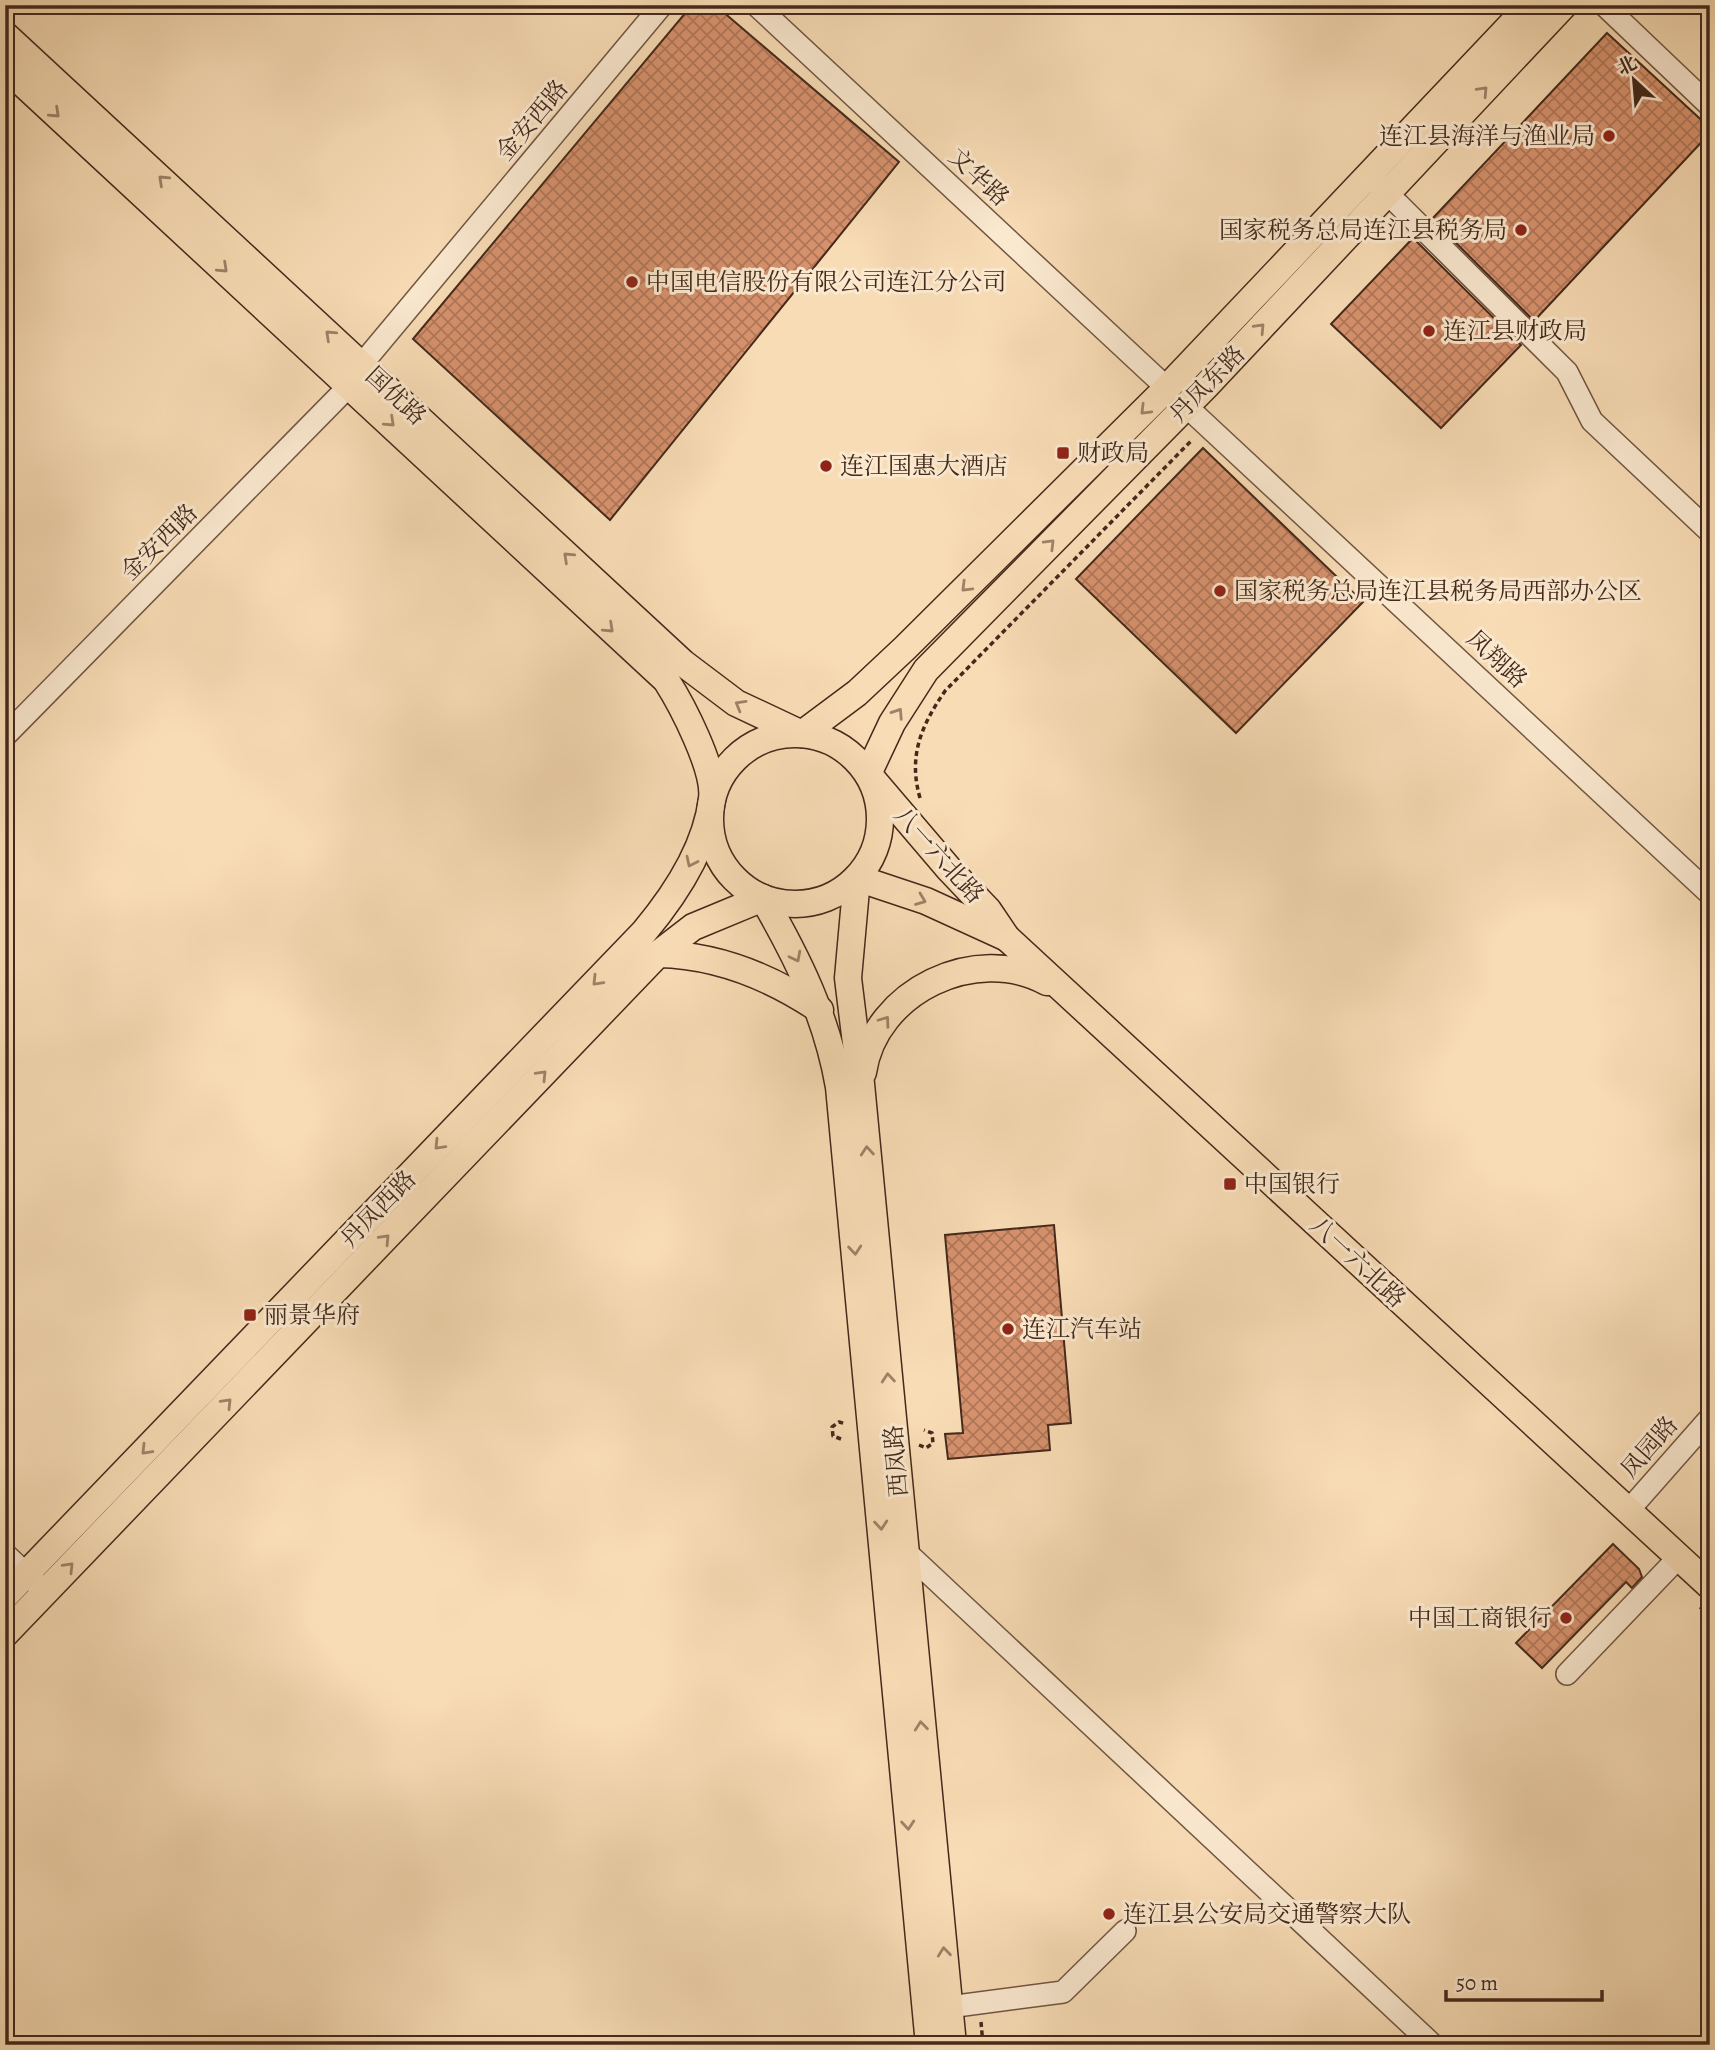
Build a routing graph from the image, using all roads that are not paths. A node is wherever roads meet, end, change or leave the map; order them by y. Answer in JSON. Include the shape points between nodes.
{"nodes":[{"id":1,"x":662,"y":5,"type":"edge"},
{"id":2,"x":756,"y":5,"type":"edge"},
{"id":3,"x":1530,"y":5,"type":"edge"},
{"id":4,"x":1564,"y":5,"type":"edge"},
{"id":5,"x":1604,"y":5,"type":"edge"},
{"id":6,"x":5,"y":35,"type":"edge"},
{"id":7,"x":5,"y":67,"type":"edge"},
{"id":8,"x":1710,"y":106,"type":"edge"},
{"id":9,"x":1368,"y":174,"type":"junction"},
{"id":10,"x":1387,"y":194,"type":"junction"},
{"id":11,"x":356,"y":375,"type":"junction"},
{"id":12,"x":1176,"y":397,"type":"junction"},
{"id":13,"x":1710,"y":532,"type":"edge"},
{"id":14,"x":802,"y":734,"type":"junction"},
{"id":15,"x":5,"y":736,"type":"edge"},
{"id":16,"x":868,"y":774,"type":"junction"},
{"id":17,"x":713,"y":797,"type":"junction"},
{"id":18,"x":857,"y":878,"type":"junction"},
{"id":19,"x":1710,"y":894,"type":"edge"},
{"id":20,"x":763,"y":898,"type":"junction"},
{"id":21,"x":1007,"y":938,"type":"junction"},
{"id":22,"x":658,"y":954,"type":"junction"},
{"id":23,"x":1065,"y":991,"type":"junction"},
{"id":24,"x":820,"y":1010,"type":"junction"},
{"id":25,"x":861,"y":1084,"type":"junction"},
{"id":26,"x":1710,"y":1419,"type":"edge"},
{"id":27,"x":1628,"y":1511,"type":"junction"},
{"id":28,"x":904,"y":1550,"type":"junction"},
{"id":29,"x":5,"y":1554,"type":"edge"},
{"id":30,"x":1679,"y":1557,"type":"junction"},
{"id":31,"x":36,"y":1583,"type":"junction"},
{"id":32,"x":1700,"y":1592,"type":"edge"},
{"id":33,"x":5,"y":1597,"type":"edge"},
{"id":34,"x":5,"y":1634,"type":"edge"},
{"id":35,"x":1567,"y":1674,"type":"dead end"},
{"id":36,"x":1125,"y":1931,"type":"dead end"},
{"id":37,"x":949,"y":2007,"type":"junction"},
{"id":38,"x":929,"y":2045,"type":"edge"},
{"id":39,"x":953,"y":2045,"type":"edge"},
{"id":40,"x":1433,"y":2045,"type":"edge"}],
"edges":[{"from":1,"to":11,"type":"street","name":"金安西路"},
{"from":2,"to":12,"type":"street","name":"文华路"},
{"from":3,"to":9,"type":"main road","name":"丹凤东路"},
{"from":10,"to":4,"type":"main road","name":"丹凤东路","one_way":true},
{"from":5,"to":8,"type":"street"},
{"from":11,"to":6,"type":"main road","name":"国优路","one_way":true},
{"from":7,"to":11,"type":"main road","name":"国优路","one_way":true},
{"from":9,"to":10,"type":"street"},
{"from":9,"to":12,"type":"main road","name":"丹凤东路"},
{"from":12,"to":10,"type":"main road","name":"丹凤东路","one_way":true},
{"from":10,"to":13,"type":"street","via":[[1567,372],[1592,421]]},
{"from":14,"to":11,"type":"main road","name":"国优路","one_way":true,"via":[[736,703],[683,663]]},
{"from":11,"to":15,"type":"street","name":"金安西路"},
{"from":11,"to":17,"type":"main road","name":"国优路","one_way":true,"via":[[666,680],[695,734]]},
{"from":12,"to":14,"type":"main road","name":"丹凤东路","one_way":true,"via":[[857,693]]},
{"from":16,"to":12,"type":"main road","name":"丹凤东路","one_way":true,"via":[[892,723],[926,670]]},
{"from":12,"to":19,"type":"street","name":"凤翔路"},
{"from":14,"to":16,"type":"main road","via":[[828,740],[851,754]]},
{"from":14,"to":17,"type":"main road","via":[[778,735],[756,743],[737,757]]},
{"from":16,"to":18,"type":"main road","via":[[878,794],[880,828],[870,860]]},
{"from":16,"to":21,"type":"main road","name":"八一六北路","via":[[988,910]]},
{"from":17,"to":20,"type":"main road","via":[[710,822],[714,846],[741,885]]},
{"from":17,"to":31,"type":"main road","name":"丹凤西路","one_way":true,"via":[[688,869],[644,932]]},
{"from":18,"to":20,"type":"main road","via":[[841,891],[803,904]]},
{"from":18,"to":21,"type":"main road","name":"八一六北路","one_way":true,"via":[[926,901]]},
{"from":18,"to":25,"type":"main road","name":"西凤路","via":[[848,978]]},
{"from":20,"to":22,"type":"main road","name":"丹凤西路","via":[[693,927]]},
{"from":20,"to":24,"type":"main road","name":"西凤路","one_way":true},
{"from":21,"to":23,"type":"main road","name":"八一六北路"},
{"from":22,"to":24,"type":"main road","via":[[688,954],[743,969]]},
{"from":31,"to":22,"type":"main road","name":"丹凤西路","one_way":true},
{"from":25,"to":23,"type":"main road","one_way":true,"via":[[864,1062],[880,1025],[898,1004],[932,982],[964,971],[996,968],[1036,975]]},
{"from":23,"to":27,"type":"main road","name":"八一六北路"},
{"from":24,"to":38,"type":"main road","name":"西凤路","one_way":true,"via":[[842,1115]]},
{"from":28,"to":25,"type":"main road","name":"西凤路","one_way":true},
{"from":26,"to":27,"type":"street","name":"凤园路"},
{"from":27,"to":30,"type":"main road","name":"八一六北路"},
{"from":37,"to":28,"type":"main road","name":"西凤路","one_way":true},
{"from":28,"to":40,"type":"street"},
{"from":29,"to":31,"type":"street"},
{"from":30,"to":32,"type":"main road","name":"八一六北路"},
{"from":30,"to":35,"type":"street"},
{"from":31,"to":33,"type":"main road","name":"丹凤西路"},
{"from":31,"to":34,"type":"main road","name":"丹凤西路"},
{"from":36,"to":37,"type":"street","via":[[1063,1993]]},
{"from":37,"to":39,"type":"main road","name":"西凤路"}]}
